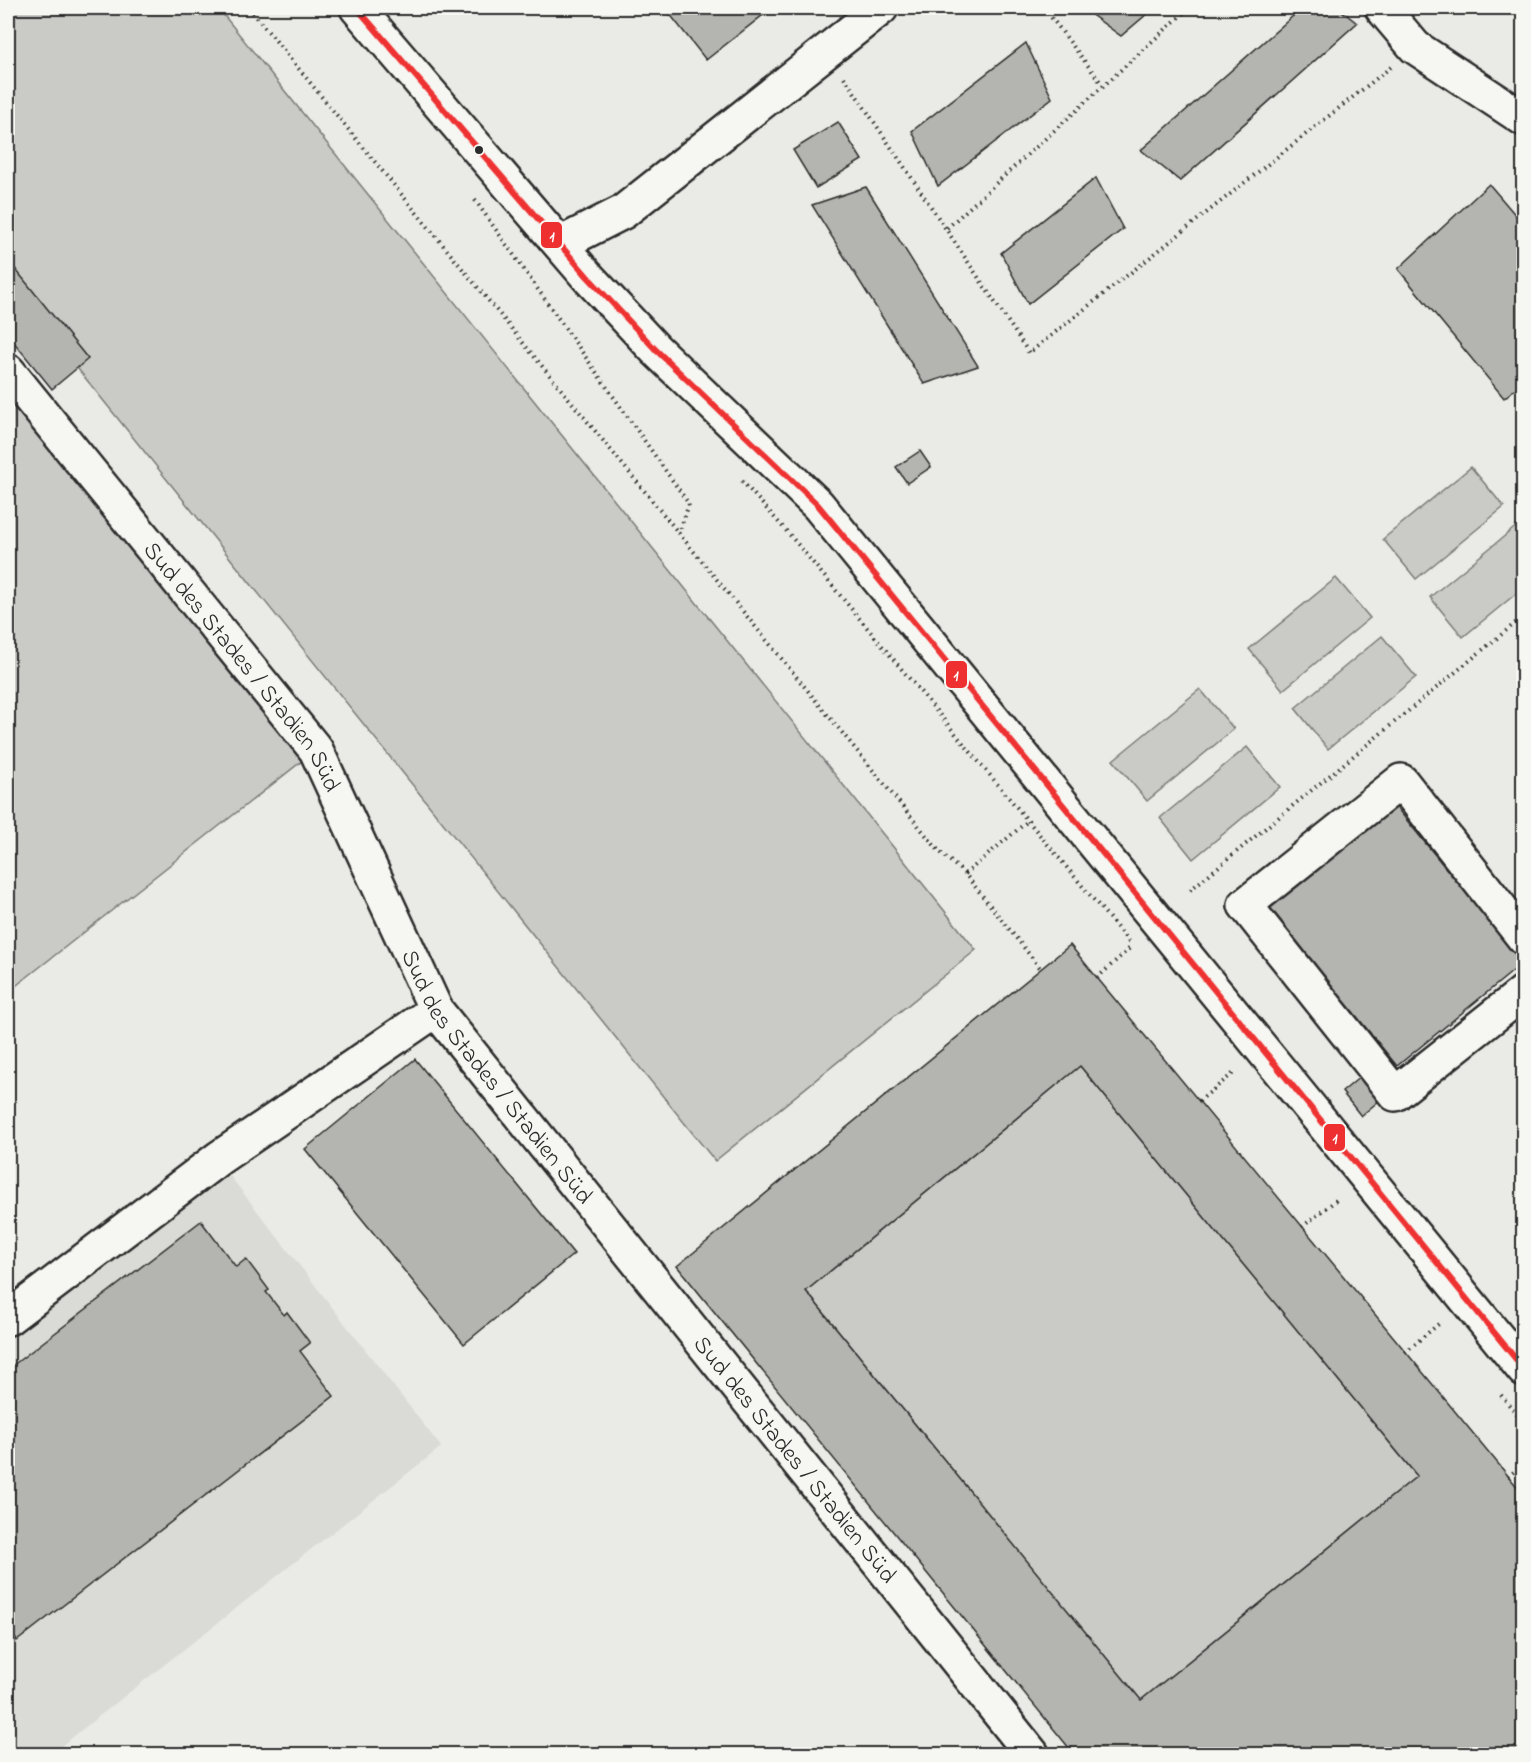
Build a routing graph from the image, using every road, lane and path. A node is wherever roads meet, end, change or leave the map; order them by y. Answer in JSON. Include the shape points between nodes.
{"nodes":[{"id":1,"x":249,"y":8,"type":"edge"},
{"id":2,"x":357,"y":8,"type":"edge"},
{"id":3,"x":881,"y":8,"type":"edge"},
{"id":4,"x":1044,"y":8,"type":"edge"},
{"id":5,"x":1189,"y":8,"type":"edge"},
{"id":6,"x":1382,"y":8,"type":"edge"},
{"id":7,"x":1415,"y":47,"type":"junction"},
{"id":8,"x":825,"y":50,"type":"junction"},
{"id":9,"x":1102,"y":84,"type":"junction"},
{"id":10,"x":1524,"y":119,"type":"edge"},
{"id":11,"x":475,"y":199,"type":"dead end"},
{"id":12,"x":947,"y":228,"type":"junction"},
{"id":13,"x":560,"y":244,"type":"junction"},
{"id":14,"x":8,"y":371,"type":"edge"},
{"id":15,"x":734,"y":472,"type":"dead end"},
{"id":16,"x":679,"y":533,"type":"junction"},
{"id":17,"x":1524,"y":615,"type":"edge"},
{"id":18,"x":1029,"y":820,"type":"junction"},
{"id":19,"x":965,"y":874,"type":"junction"},
{"id":20,"x":1190,"y":890,"type":"dead end"},
{"id":21,"x":1524,"y":938,"type":"edge"},
{"id":22,"x":1132,"y":946,"type":"junction"},
{"id":23,"x":1139,"y":955,"type":"dead end"},
{"id":24,"x":1041,"y":969,"type":"dead end"},
{"id":25,"x":1097,"y":978,"type":"dead end"},
{"id":26,"x":1524,"y":992,"type":"edge"},
{"id":27,"x":436,"y":1010,"type":"junction"},
{"id":28,"x":1227,"y":1063,"type":"dead end"},
{"id":29,"x":1235,"y":1071,"type":"junction"},
{"id":30,"x":1242,"y":1081,"type":"dead end"},
{"id":31,"x":1198,"y":1101,"type":"dead end"},
{"id":32,"x":1331,"y":1189,"type":"dead end"},
{"id":33,"x":1339,"y":1198,"type":"junction"},
{"id":34,"x":1346,"y":1206,"type":"dead end"},
{"id":35,"x":1302,"y":1227,"type":"dead end"},
{"id":36,"x":1433,"y":1313,"type":"dead end"},
{"id":37,"x":8,"y":1318,"type":"edge"},
{"id":38,"x":1441,"y":1322,"type":"junction"},
{"id":39,"x":1448,"y":1332,"type":"dead end"},
{"id":40,"x":1405,"y":1352,"type":"dead end"},
{"id":41,"x":1524,"y":1370,"type":"edge"},
{"id":42,"x":1493,"y":1387,"type":"dead end"},
{"id":43,"x":1524,"y":1423,"type":"edge"},
{"id":44,"x":1524,"y":1463,"type":"edge"},
{"id":45,"x":1508,"y":1477,"type":"dead end"},
{"id":46,"x":1032,"y":1755,"type":"edge"}],
"edges":[{"from":1,"to":16,"type":"path"},
{"from":2,"to":13,"type":"street"},
{"from":3,"to":8,"type":"street"},
{"from":4,"to":9,"type":"path"},
{"from":5,"to":9,"type":"path"},
{"from":6,"to":7,"type":"street"},
{"from":7,"to":10,"type":"street"},
{"from":7,"to":12,"type":"path","via":[[1029,353]]},
{"from":8,"to":12,"type":"path"},
{"from":8,"to":13,"type":"street","via":[[623,212]]},
{"from":9,"to":12,"type":"path"},
{"from":11,"to":16,"type":"path","via":[[689,504]]},
{"from":13,"to":41,"type":"street","via":[[656,350],[818,505]]},
{"from":14,"to":27,"type":"street","name":"Sud des Stades / Stadien Süd","via":[[316,750]]},
{"from":15,"to":18,"type":"path"},
{"from":16,"to":19,"type":"path","via":[[939,850]]},
{"from":17,"to":20,"type":"path"},
{"from":18,"to":19,"type":"path"},
{"from":18,"to":22,"type":"path"},
{"from":19,"to":24,"type":"path"},
{"from":21,"to":26,"type":"street","via":[[1401,781],[1245,905],[1395,1094]]},
{"from":22,"to":23,"type":"path"},
{"from":22,"to":25,"type":"path"},
{"from":27,"to":37,"type":"street","via":[[219,1158]]},
{"from":27,"to":46,"type":"street","name":"Sud des Stades / Stadien Süd"},
{"from":28,"to":29,"type":"path"},
{"from":29,"to":30,"type":"path"},
{"from":29,"to":31,"type":"path"},
{"from":32,"to":33,"type":"path"},
{"from":33,"to":34,"type":"path"},
{"from":33,"to":35,"type":"path"},
{"from":36,"to":38,"type":"path"},
{"from":38,"to":39,"type":"path"},
{"from":38,"to":40,"type":"path"},
{"from":42,"to":43,"type":"path"},
{"from":44,"to":45,"type":"path"}]}
